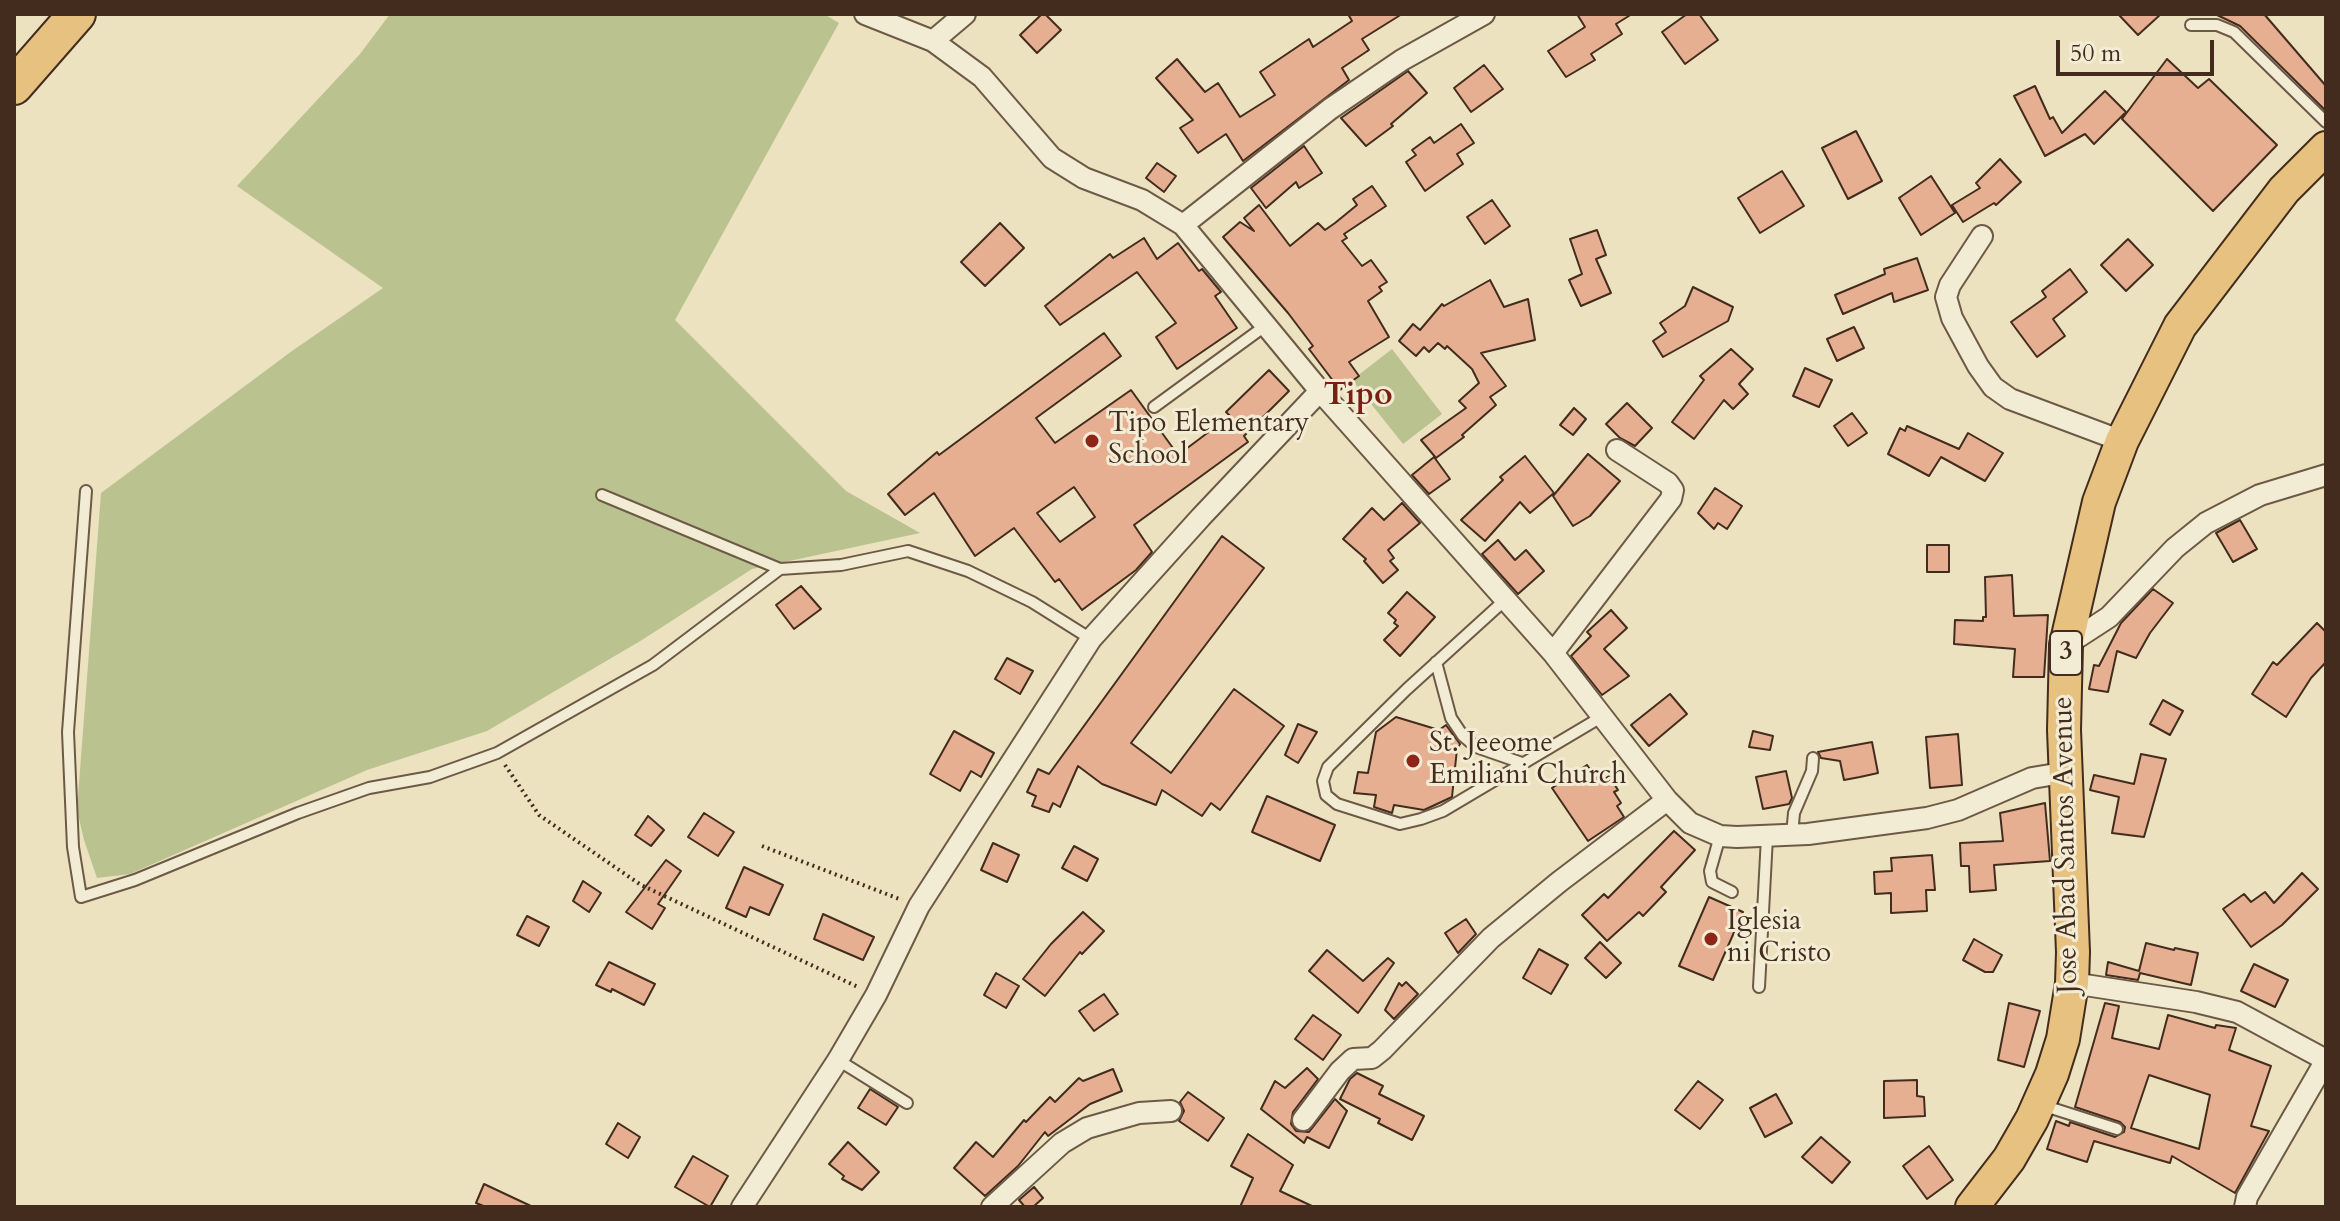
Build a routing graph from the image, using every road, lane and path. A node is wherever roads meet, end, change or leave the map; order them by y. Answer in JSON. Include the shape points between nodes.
{"nodes":[{"id":1,"x":45,"y":14,"type":"edge"},
{"id":2,"x":69,"y":14,"type":"edge"},
{"id":3,"x":77,"y":14,"type":"edge"},
{"id":4,"x":865,"y":14,"type":"edge"},
{"id":5,"x":965,"y":14,"type":"edge"},
{"id":6,"x":1484,"y":14,"type":"edge"},
{"id":7,"x":2191,"y":25,"type":"dead end"},
{"id":8,"x":933,"y":41,"type":"junction"},
{"id":9,"x":14,"y":47,"type":"edge"},
{"id":10,"x":14,"y":69,"type":"edge"},
{"id":11,"x":14,"y":86,"type":"edge"},
{"id":12,"x":2326,"y":122,"type":"edge"},
{"id":13,"x":2326,"y":148,"type":"edge"},
{"id":14,"x":1183,"y":225,"type":"junction"},
{"id":15,"x":1982,"y":236,"type":"dead end"},
{"id":16,"x":1265,"y":326,"type":"junction"},
{"id":17,"x":1320,"y":391,"type":"junction"},
{"id":18,"x":1154,"y":407,"type":"dead end"},
{"id":19,"x":2122,"y":441,"type":"junction"},
{"id":20,"x":1617,"y":450,"type":"dead end"},
{"id":21,"x":2326,"y":475,"type":"edge"},
{"id":22,"x":86,"y":491,"type":"dead end"},
{"id":23,"x":602,"y":495,"type":"dead end"},
{"id":24,"x":780,"y":569,"type":"junction"},
{"id":25,"x":1505,"y":600,"type":"junction"},
{"id":26,"x":1091,"y":639,"type":"junction"},
{"id":27,"x":2066,"y":645,"type":"junction"},
{"id":28,"x":1553,"y":653,"type":"junction"},
{"id":29,"x":1436,"y":662,"type":"junction"},
{"id":30,"x":1603,"y":716,"type":"junction"},
{"id":31,"x":497,"y":753,"type":"junction"},
{"id":32,"x":1813,"y":758,"type":"dead end"},
{"id":33,"x":1522,"y":763,"type":"junction"},
{"id":34,"x":2068,"y":772,"type":"junction"},
{"id":35,"x":1667,"y":800,"type":"junction"},
{"id":36,"x":1792,"y":835,"type":"junction"},
{"id":37,"x":1720,"y":836,"type":"junction"},
{"id":38,"x":1767,"y":837,"type":"junction"},
{"id":39,"x":762,"y":846,"type":"dead end"},
{"id":40,"x":1732,"y":892,"type":"dead end"},
{"id":41,"x":919,"y":906,"type":"junction"},
{"id":42,"x":2072,"y":983,"type":"junction"},
{"id":43,"x":1759,"y":987,"type":"dead end"},
{"id":44,"x":876,"y":995,"type":"junction"},
{"id":45,"x":838,"y":1060,"type":"junction"},
{"id":46,"x":2326,"y":1060,"type":"edge"},
{"id":47,"x":907,"y":1103,"type":"dead end"},
{"id":48,"x":2039,"y":1104,"type":"junction"},
{"id":49,"x":1171,"y":1111,"type":"dead end"},
{"id":50,"x":1303,"y":1120,"type":"dead end"},
{"id":51,"x":2117,"y":1129,"type":"dead end"},
{"id":52,"x":742,"y":1207,"type":"edge"},
{"id":53,"x":992,"y":1207,"type":"edge"},
{"id":54,"x":1972,"y":1207,"type":"edge"},
{"id":55,"x":2245,"y":1207,"type":"edge"}],
"edges":[{"from":1,"to":9,"type":"highway"},
{"from":2,"to":10,"type":"highway"},
{"from":3,"to":11,"type":"highway"},
{"from":4,"to":8,"type":"street"},
{"from":5,"to":8,"type":"street"},
{"from":6,"to":14,"type":"street","via":[[1330,109]]},
{"from":7,"to":12,"type":"lane","via":[[2217,25],[2234,32]]},
{"from":8,"to":14,"type":"street","via":[[982,77],[1052,158]]},
{"from":13,"to":19,"type":"highway","name":"Jose Abad Santos Avenue","number":"3","via":[[2284,190],[2180,326]]},
{"from":14,"to":16,"type":"street"},
{"from":15,"to":19,"type":"street","via":[[1946,297],[1978,366],[2010,399]]},
{"from":16,"to":17,"type":"street"},
{"from":16,"to":18,"type":"lane"},
{"from":17,"to":25,"type":"street"},
{"from":17,"to":26,"type":"street"},
{"from":19,"to":27,"type":"highway","name":"Jose Abad Santos Avenue","number":"3","via":[[2099,502]]},
{"from":20,"to":28,"type":"street","via":[[1668,483],[1671,499]]},
{"from":21,"to":27,"type":"street","via":[[2260,495],[2206,523],[2109,617]]},
{"from":22,"to":31,"type":"lane","via":[[68,732],[72,835],[81,897],[369,788],[430,777]]},
{"from":23,"to":24,"type":"lane"},
{"from":24,"to":26,"type":"lane","via":[[841,565],[908,551],[968,571]]},
{"from":24,"to":31,"type":"lane","via":[[653,665]]},
{"from":25,"to":28,"type":"street"},
{"from":25,"to":29,"type":"lane"},
{"from":26,"to":41,"type":"street"},
{"from":27,"to":34,"type":"highway","name":"Jose Abad Santos Avenue","number":"3"},
{"from":28,"to":30,"type":"street"},
{"from":29,"to":33,"type":"lane","via":[[1451,718],[1463,736],[1476,747]]},
{"from":29,"to":33,"type":"lane","via":[[1328,767],[1326,795],[1337,804],[1400,824],[1443,811]]},
{"from":30,"to":33,"type":"lane"},
{"from":30,"to":35,"type":"street"},
{"from":31,"to":44,"type":"path","via":[[539,815],[641,885]]},
{"from":32,"to":36,"type":"lane"},
{"from":34,"to":36,"type":"street","via":[[2032,778],[1927,818]]},
{"from":34,"to":42,"type":"highway","name":"Jose Abad Santos Avenue","number":"3"},
{"from":35,"to":37,"type":"street","via":[[1690,823]]},
{"from":35,"to":50,"type":"street","via":[[1491,938],[1382,1050],[1372,1058],[1353,1059]]},
{"from":36,"to":38,"type":"street"},
{"from":37,"to":38,"type":"street"},
{"from":37,"to":40,"type":"lane","via":[[1712,882]]},
{"from":38,"to":43,"type":"lane"},
{"from":39,"to":41,"type":"path"},
{"from":41,"to":44,"type":"street"},
{"from":42,"to":46,"type":"street","via":[[2237,1012]]},
{"from":42,"to":48,"type":"highway","name":"Jose Abad Santos Avenue","number":"3","via":[[2063,1039]]},
{"from":44,"to":45,"type":"street"},
{"from":45,"to":47,"type":"lane"},
{"from":45,"to":52,"type":"street"},
{"from":46,"to":55,"type":"street"},
{"from":48,"to":51,"type":"lane"},
{"from":48,"to":54,"type":"highway","name":"Jose Abad Santos Avenue","number":"3","via":[[2009,1159]]},
{"from":49,"to":53,"type":"street","via":[[1139,1113],[1087,1128],[1062,1143]]}]}
